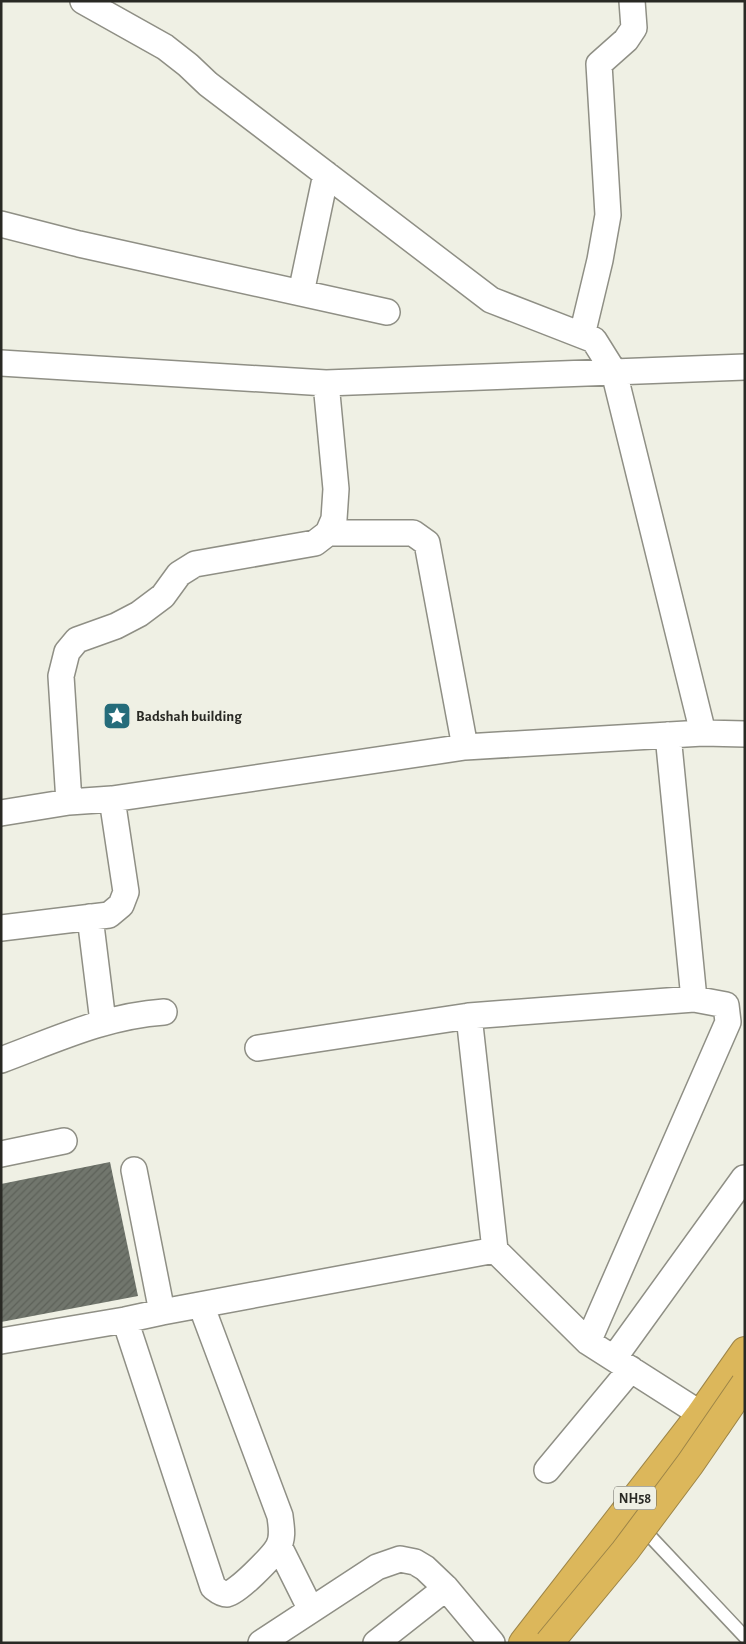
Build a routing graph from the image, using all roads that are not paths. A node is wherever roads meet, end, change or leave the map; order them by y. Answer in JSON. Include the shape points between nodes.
{"nodes":[{"id":1,"x":83,"y":1,"type":"edge"},
{"id":2,"x":632,"y":1,"type":"edge"},
{"id":3,"x":326,"y":174,"type":"junction"},
{"id":4,"x":1,"y":224,"type":"edge"},
{"id":5,"x":301,"y":293,"type":"junction"},
{"id":6,"x":387,"y":312,"type":"dead end"},
{"id":7,"x":582,"y":335,"type":"junction"},
{"id":8,"x":1,"y":363,"type":"edge"},
{"id":9,"x":745,"y":367,"type":"edge"},
{"id":10,"x":614,"y":372,"type":"junction"},
{"id":11,"x":326,"y":383,"type":"junction"},
{"id":12,"x":328,"y":534,"type":"junction"},
{"id":13,"x":703,"y":734,"type":"junction"},
{"id":14,"x":745,"y":734,"type":"edge"},
{"id":15,"x":668,"y":736,"type":"junction"},
{"id":16,"x":465,"y":747,"type":"junction"},
{"id":17,"x":112,"y":799,"type":"junction"},
{"id":18,"x":69,"y":802,"type":"junction"},
{"id":19,"x":1,"y":813,"type":"edge"},
{"id":20,"x":90,"y":917,"type":"junction"},
{"id":21,"x":1,"y":928,"type":"edge"},
{"id":22,"x":694,"y":999,"type":"junction"},
{"id":23,"x":164,"y":1012,"type":"dead end"},
{"id":24,"x":469,"y":1016,"type":"junction"},
{"id":25,"x":103,"y":1022,"type":"junction"},
{"id":26,"x":258,"y":1048,"type":"dead end"},
{"id":27,"x":1,"y":1060,"type":"edge"},
{"id":28,"x":64,"y":1141,"type":"dead end"},
{"id":29,"x":1,"y":1154,"type":"edge"},
{"id":30,"x":134,"y":1170,"type":"dead end"},
{"id":31,"x":744,"y":1178,"type":"edge"},
{"id":32,"x":495,"y":1250,"type":"junction"},
{"id":33,"x":201,"y":1305,"type":"junction"},
{"id":34,"x":162,"y":1312,"type":"junction"},
{"id":35,"x":125,"y":1320,"type":"junction"},
{"id":36,"x":1,"y":1341,"type":"edge"},
{"id":37,"x":588,"y":1342,"type":"junction"},
{"id":38,"x":745,"y":1351,"type":"edge"},
{"id":39,"x":622,"y":1364,"type":"junction"},
{"id":40,"x":745,"y":1384,"type":"edge"},
{"id":41,"x":745,"y":1403,"type":"edge"},
{"id":42,"x":700,"y":1415,"type":"junction"},
{"id":43,"x":726,"y":1429,"type":"junction"},
{"id":44,"x":682,"y":1438,"type":"junction"},
{"id":45,"x":547,"y":1470,"type":"dead end"},
{"id":46,"x":647,"y":1533,"type":"junction"},
{"id":47,"x":279,"y":1546,"type":"junction"},
{"id":48,"x":446,"y":1588,"type":"junction"},
{"id":49,"x":311,"y":1610,"type":"junction"},
{"id":50,"x":745,"y":1638,"type":"edge"},
{"id":51,"x":261,"y":1643,"type":"edge"},
{"id":52,"x":376,"y":1643,"type":"edge"},
{"id":53,"x":492,"y":1643,"type":"edge"},
{"id":54,"x":523,"y":1643,"type":"edge"},
{"id":55,"x":535,"y":1643,"type":"edge"},
{"id":56,"x":549,"y":1643,"type":"edge"},
{"id":57,"x":561,"y":1643,"type":"edge"}],
"edges":[{"from":1,"to":3,"type":"street","via":[[165,47]]},
{"from":2,"to":7,"type":"street","via":[[634,28],[626,40],[599,64],[608,215]]},
{"from":3,"to":5,"type":"street"},
{"from":3,"to":7,"type":"street","via":[[491,300]]},
{"from":4,"to":5,"type":"street"},
{"from":5,"to":6,"type":"street"},
{"from":7,"to":10,"type":"street","via":[[594,340]]},
{"from":8,"to":11,"type":"street"},
{"from":9,"to":10,"type":"street"},
{"from":10,"to":11,"type":"street"},
{"from":10,"to":13,"type":"street"},
{"from":11,"to":12,"type":"street","via":[[336,490],[334,520]]},
{"from":12,"to":16,"type":"street","via":[[413,533],[427,543]]},
{"from":12,"to":18,"type":"street","via":[[315,543],[195,564],[179,574],[163,596],[139,614],[77,640],[67,652],[61,676]]},
{"from":13,"to":14,"type":"street"},
{"from":13,"to":15,"type":"street"},
{"from":15,"to":16,"type":"street"},
{"from":15,"to":22,"type":"street"},
{"from":16,"to":17,"type":"street"},
{"from":17,"to":18,"type":"street"},
{"from":17,"to":20,"type":"street","via":[[126,892],[121,905],[109,914]]},
{"from":18,"to":19,"type":"street"},
{"from":20,"to":21,"type":"street"},
{"from":20,"to":25,"type":"street"},
{"from":22,"to":24,"type":"street"},
{"from":22,"to":37,"type":"street","via":[[726,1006],[728,1022]]},
{"from":23,"to":25,"type":"street"},
{"from":24,"to":26,"type":"street"},
{"from":24,"to":32,"type":"street"},
{"from":25,"to":27,"type":"street"},
{"from":28,"to":29,"type":"street"},
{"from":30,"to":34,"type":"street"},
{"from":31,"to":39,"type":"street"},
{"from":32,"to":33,"type":"street"},
{"from":32,"to":37,"type":"street"},
{"from":33,"to":34,"type":"street"},
{"from":33,"to":47,"type":"street","via":[[280,1516],[282,1532]]},
{"from":34,"to":35,"type":"street"},
{"from":35,"to":36,"type":"street"},
{"from":35,"to":47,"type":"street","via":[[213,1587],[228,1594],[239,1588]]},
{"from":37,"to":39,"type":"street"},
{"from":38,"to":42,"type":"highway","number":"NH58"},
{"from":39,"to":42,"type":"street"},
{"from":39,"to":45,"type":"street"},
{"from":40,"to":56,"type":"highway","bridge":true,"via":[[625,1551]]},
{"from":41,"to":43,"type":"highway","number":"NH58"},
{"from":42,"to":43,"type":"street"},
{"from":42,"to":44,"type":"highway","number":"NH58"},
{"from":43,"to":46,"type":"highway","number":"NH58"},
{"from":44,"to":54,"type":"highway","number":"NH58"},
{"from":44,"to":55,"type":"highway","via":[[682,1455],[675,1467]]},
{"from":46,"to":50,"type":"lane"},
{"from":46,"to":57,"type":"highway","number":"NH58"},
{"from":47,"to":49,"type":"street"},
{"from":48,"to":49,"type":"street","via":[[425,1568],[400,1559],[377,1567]]},
{"from":48,"to":52,"type":"street"},
{"from":48,"to":53,"type":"street"},
{"from":49,"to":51,"type":"street"}]}
